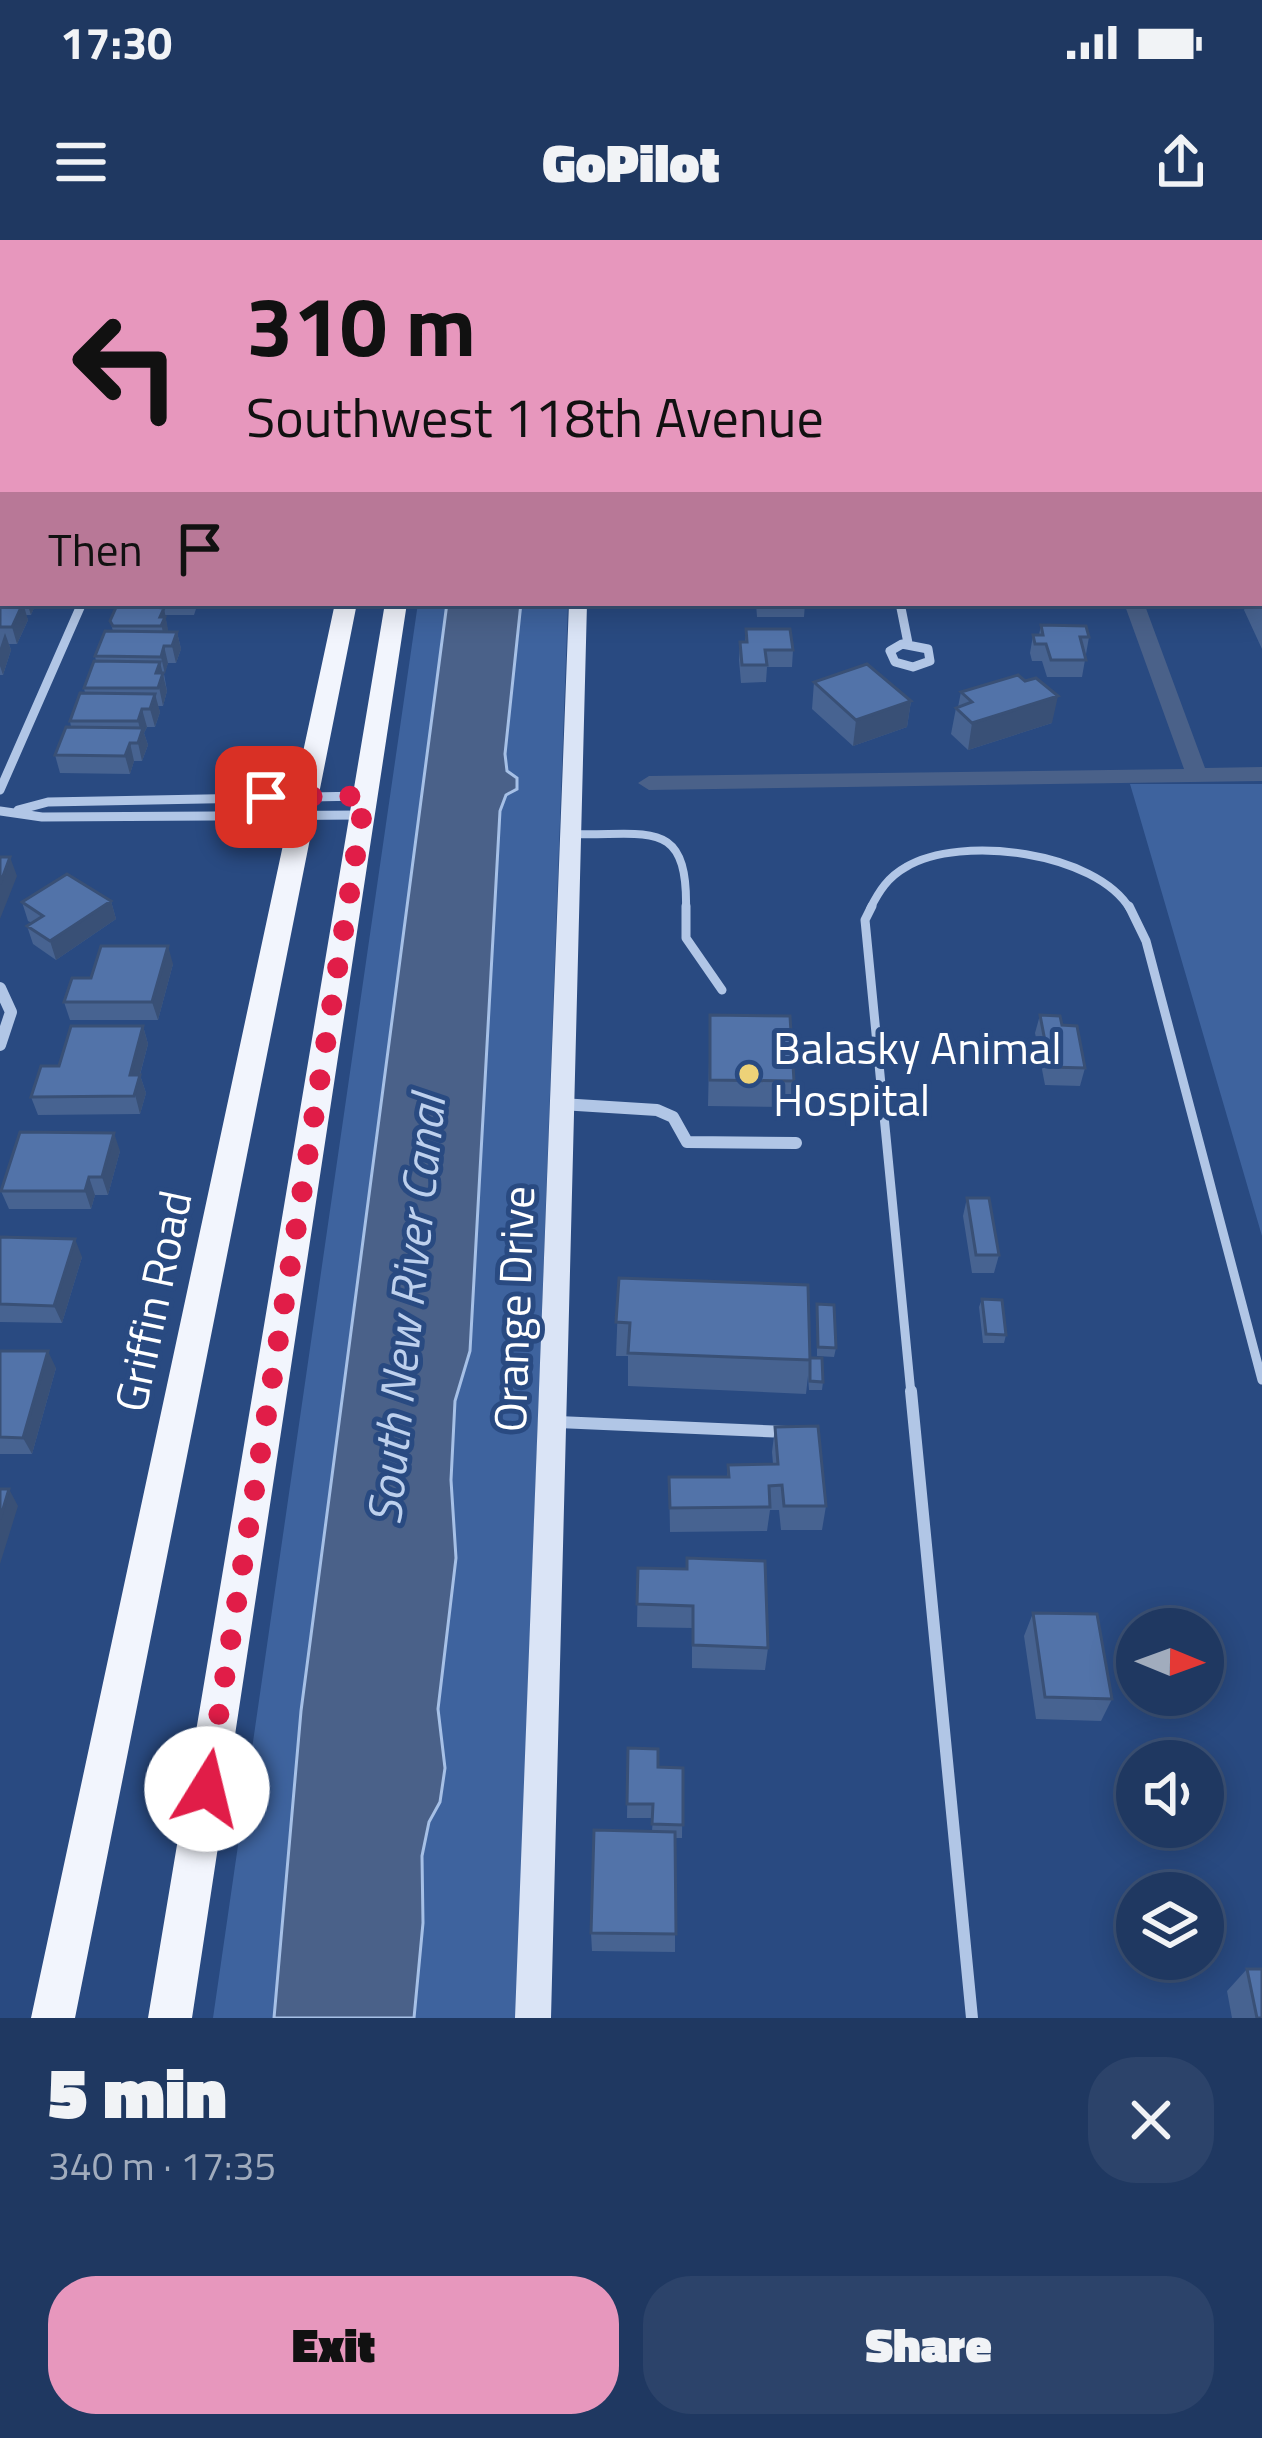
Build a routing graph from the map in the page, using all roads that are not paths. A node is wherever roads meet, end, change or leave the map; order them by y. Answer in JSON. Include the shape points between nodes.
{"nodes":[{"id":1,"x":81,"y":606,"type":"edge"},
{"id":2,"x":345,"y":606,"type":"edge"},
{"id":3,"x":395,"y":606,"type":"edge"},
{"id":4,"x":578,"y":606,"type":"edge"},
{"id":5,"x":901,"y":606,"type":"edge"},
{"id":6,"x":908,"y":643,"type":"dead end"},
{"id":7,"x":0,"y":790,"type":"edge"},
{"id":8,"x":305,"y":806,"type":"junction"},
{"id":9,"x":363,"y":806,"type":"junction"},
{"id":10,"x":5,"y":811,"type":"edge"},
{"id":11,"x":570,"y":834,"type":"junction"},
{"id":12,"x":0,"y":988,"type":"edge"},
{"id":13,"x":722,"y":990,"type":"dead end"},
{"id":14,"x":0,"y":1045,"type":"edge"},
{"id":15,"x":561,"y":1104,"type":"junction"},
{"id":16,"x":796,"y":1142,"type":"dead end"},
{"id":17,"x":1262,"y":1381,"type":"edge"},
{"id":18,"x":553,"y":1421,"type":"junction"},
{"id":19,"x":804,"y":1433,"type":"edge"},
{"id":20,"x":53,"y":2018,"type":"edge"},
{"id":21,"x":170,"y":2018,"type":"edge"},
{"id":22,"x":533,"y":2018,"type":"edge"},
{"id":23,"x":972,"y":2018,"type":"edge"}],
"edges":[{"from":1,"to":7,"type":"street"},
{"from":2,"to":8,"type":"main road","name":"Griffin Road"},
{"from":3,"to":9,"type":"main road"},
{"from":4,"to":11,"type":"street","name":"Orange Drive"},
{"from":5,"to":6,"type":"street"},
{"from":8,"to":9,"type":"street"},
{"from":8,"to":9,"type":"street"},
{"from":8,"to":10,"type":"street","via":[[42,817]]},
{"from":8,"to":10,"type":"street","via":[[49,802]]},
{"from":8,"to":20,"type":"main road","name":"Griffin Road"},
{"from":9,"to":21,"type":"main road"},
{"from":11,"to":13,"type":"lane","via":[[660,837],[679,850],[687,867],[686,938]]},
{"from":11,"to":15,"type":"street","name":"Orange Drive"},
{"from":12,"to":14,"type":"street","via":[[10,1012]]},
{"from":15,"to":16,"type":"street","via":[[657,1110],[673,1117],[687,1142]]},
{"from":15,"to":18,"type":"street","name":"Orange Drive"},
{"from":17,"to":23,"type":"lane","via":[[1146,941],[1118,892],[1066,865],[1001,850],[945,850],[889,877],[865,920]]},
{"from":18,"to":19,"type":"lane"},
{"from":18,"to":22,"type":"street","name":"Orange Drive"}]}
